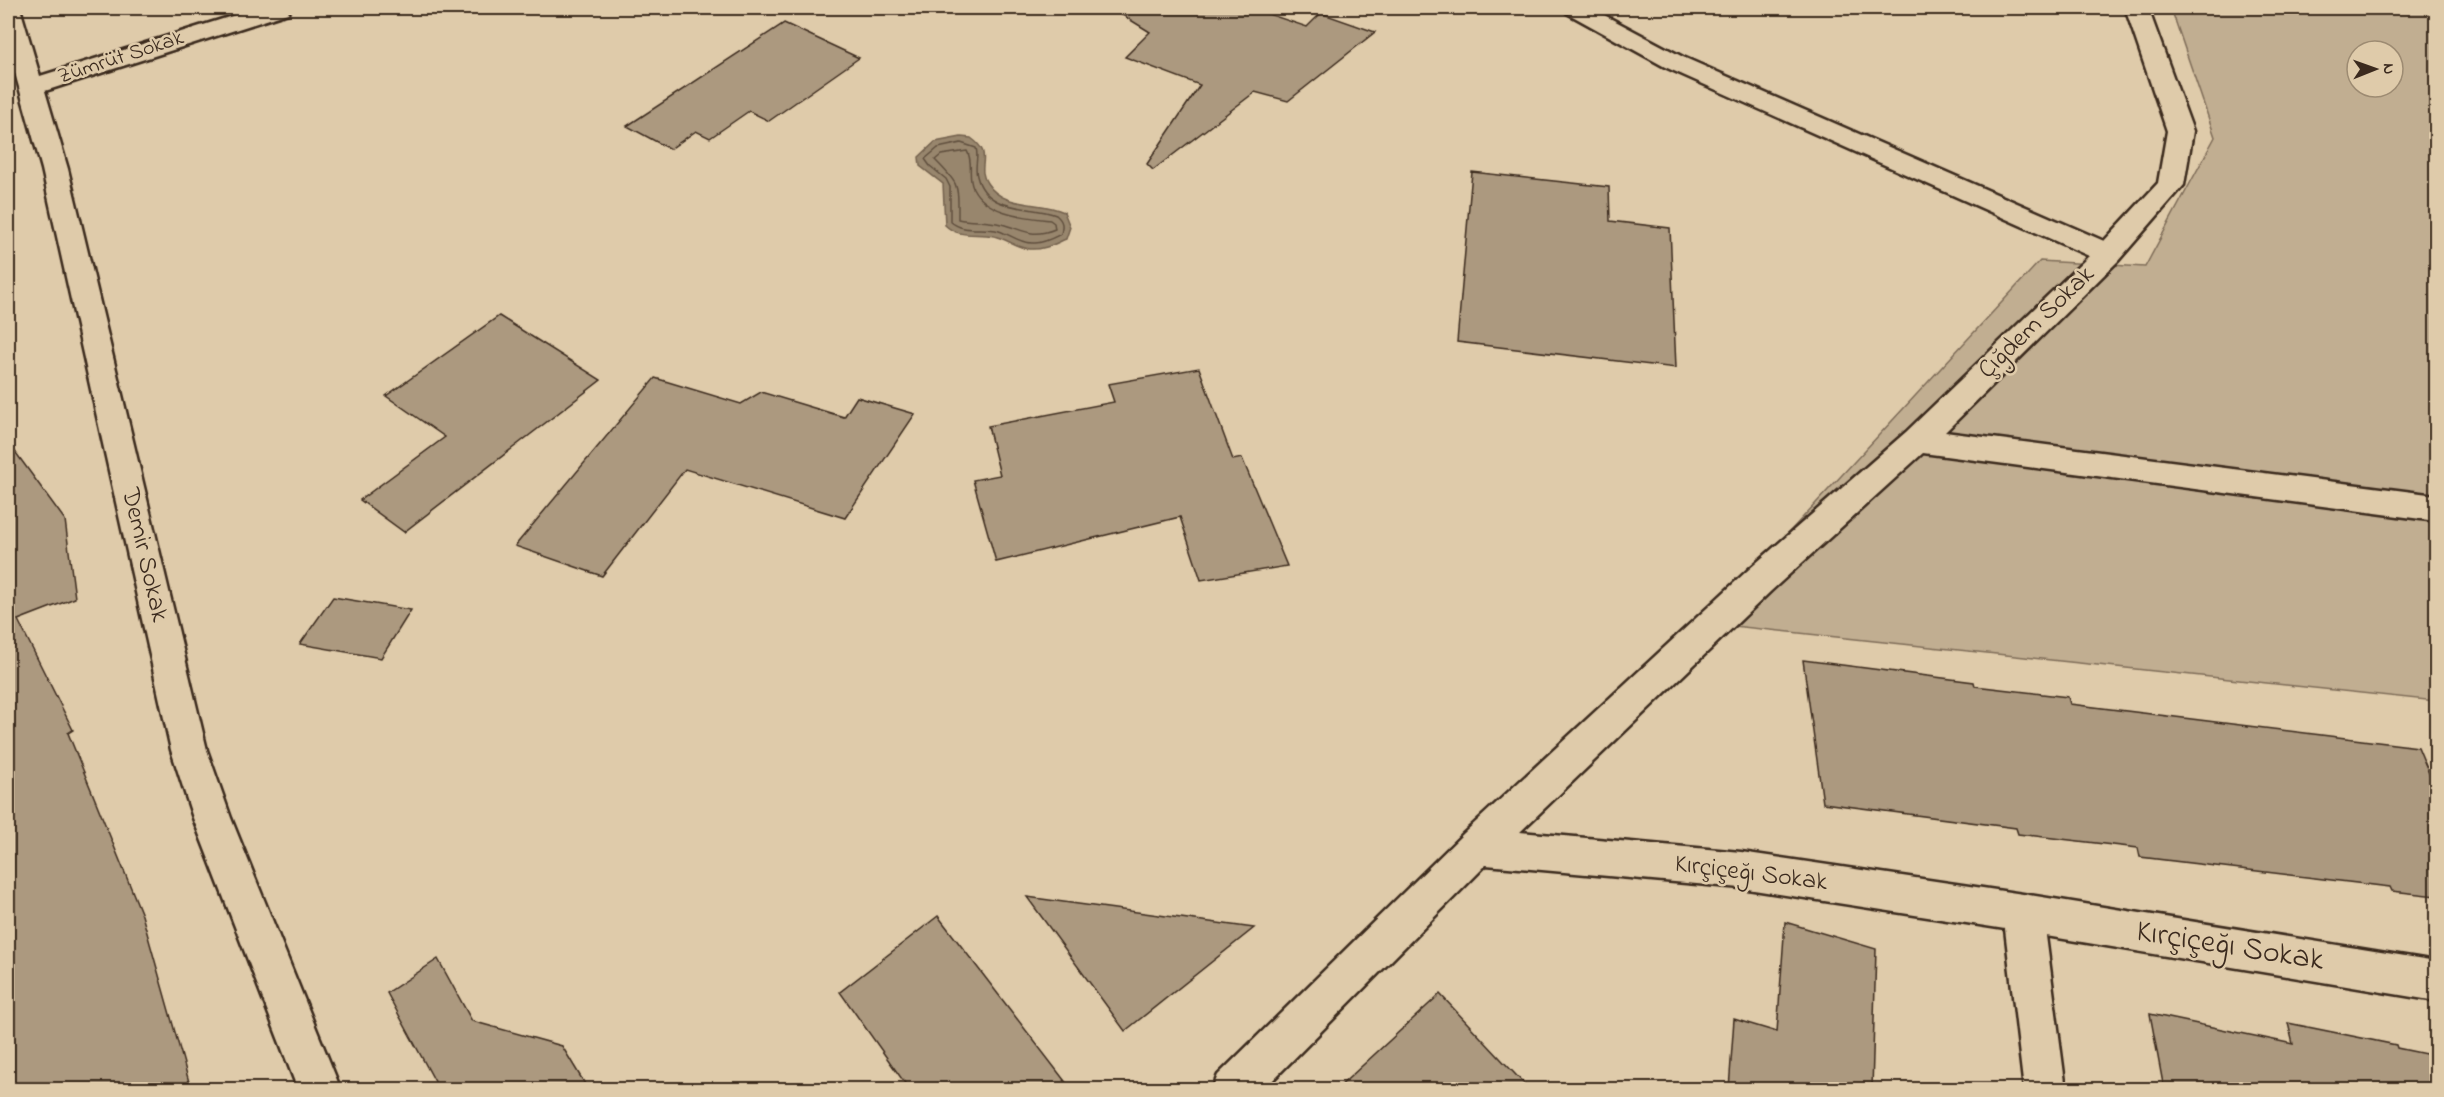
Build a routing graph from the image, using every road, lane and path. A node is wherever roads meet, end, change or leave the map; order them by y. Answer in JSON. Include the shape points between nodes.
{"nodes":[{"id":1,"x":8,"y":8,"type":"edge"},
{"id":2,"x":280,"y":8,"type":"edge"},
{"id":3,"x":1575,"y":8,"type":"edge"},
{"id":4,"x":2137,"y":8,"type":"edge"},
{"id":5,"x":32,"y":87,"type":"junction"},
{"id":6,"x":2108,"y":254,"type":"junction"},
{"id":7,"x":1917,"y":440,"type":"junction"},
{"id":8,"x":2436,"y":508,"type":"edge"},
{"id":9,"x":1478,"y":846,"type":"junction"},
{"id":10,"x":2023,"y":913,"type":"junction"},
{"id":11,"x":2436,"y":981,"type":"edge"},
{"id":12,"x":320,"y":1089,"type":"edge"},
{"id":13,"x":1233,"y":1089,"type":"edge"},
{"id":14,"x":2045,"y":1089,"type":"edge"}],
"edges":[{"from":1,"to":5,"type":"street","name":"Demir Sokak"},
{"from":2,"to":5,"type":"street","name":"Zümrüt Sokak"},
{"from":3,"to":6,"type":"street","via":[[1674,62]]},
{"from":4,"to":6,"type":"street","name":"Çığdem Sokak","via":[[2180,131],[2171,185]]},
{"from":5,"to":12,"type":"street","name":"Demir Sokak","via":[[55,169],[189,750],[212,818]]},
{"from":6,"to":7,"type":"street","name":"Çığdem Sokak"},
{"from":7,"to":8,"type":"street"},
{"from":7,"to":9,"type":"street","name":"Çığdem Sokak","via":[[1759,580]]},
{"from":9,"to":10,"type":"street","name":"Kırçiçeğı Sokak","via":[[1741,870]]},
{"from":9,"to":13,"type":"street","name":"Çığdem Sokak"},
{"from":10,"to":11,"type":"street","name":"Kırçiçeğı Sokak"},
{"from":10,"to":14,"type":"street"}]}
